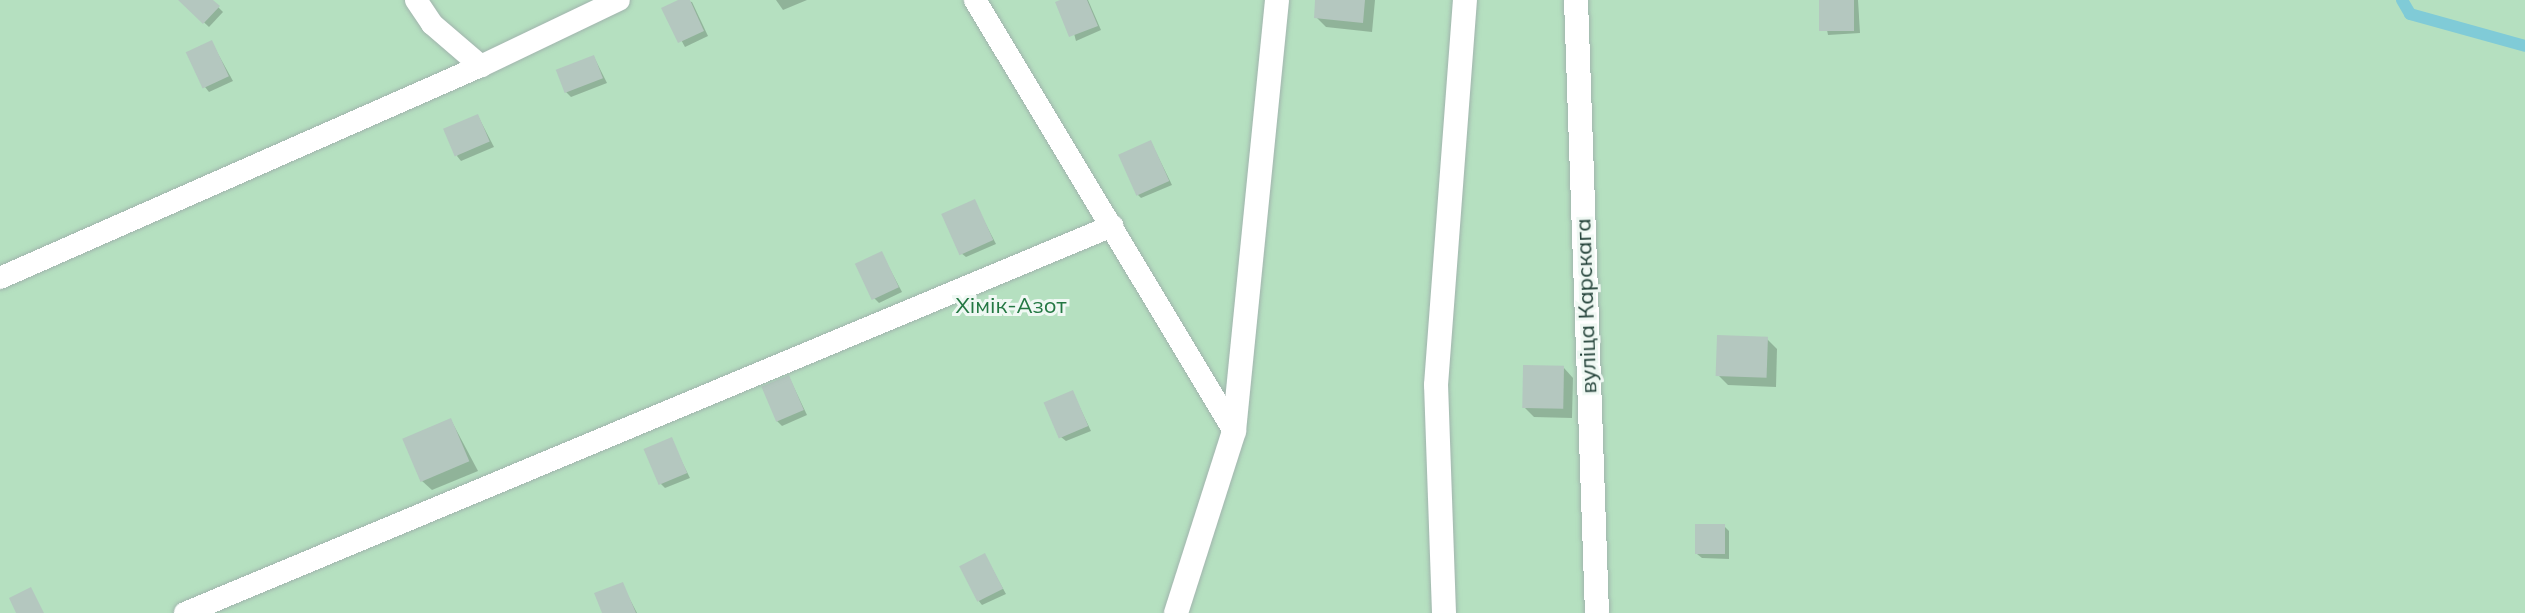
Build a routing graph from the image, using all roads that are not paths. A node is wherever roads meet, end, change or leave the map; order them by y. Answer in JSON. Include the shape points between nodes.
{"nodes":[{"id":1,"x":416,"y":0,"type":"edge"},
{"id":2,"x":619,"y":0,"type":"edge"},
{"id":3,"x":975,"y":0,"type":"edge"},
{"id":4,"x":1277,"y":0,"type":"edge"},
{"id":5,"x":1465,"y":0,"type":"edge"},
{"id":6,"x":1576,"y":0,"type":"edge"},
{"id":7,"x":481,"y":66,"type":"junction"},
{"id":8,"x":1112,"y":226,"type":"junction"},
{"id":9,"x":0,"y":278,"type":"edge"},
{"id":10,"x":1234,"y":431,"type":"junction"},
{"id":11,"x":185,"y":613,"type":"edge"},
{"id":12,"x":1176,"y":613,"type":"edge"},
{"id":13,"x":1444,"y":613,"type":"edge"},
{"id":14,"x":1597,"y":613,"type":"edge"}],
"edges":[{"from":1,"to":7,"type":"lane","via":[[432,24]]},
{"from":2,"to":7,"type":"lane"},
{"from":3,"to":8,"type":"lane"},
{"from":4,"to":10,"type":"street"},
{"from":5,"to":13,"type":"street","via":[[1436,385]]},
{"from":6,"to":14,"type":"street","name":"вуліца Карскага"},
{"from":7,"to":9,"type":"lane"},
{"from":8,"to":10,"type":"lane"},
{"from":8,"to":11,"type":"lane"},
{"from":10,"to":12,"type":"street"}]}
